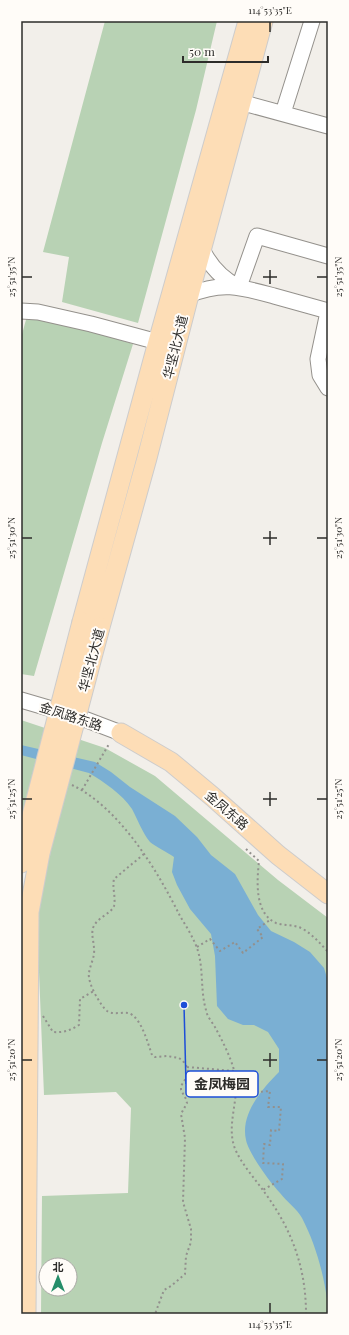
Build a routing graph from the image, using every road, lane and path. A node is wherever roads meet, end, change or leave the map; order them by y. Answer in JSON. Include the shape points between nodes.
{"nodes":[{"id":1,"x":248,"y":21,"type":"edge"},
{"id":2,"x":263,"y":21,"type":"edge"},
{"id":3,"x":312,"y":21,"type":"edge"},
{"id":4,"x":240,"y":102,"type":"junction"},
{"id":5,"x":283,"y":113,"type":"junction"},
{"id":6,"x":328,"y":126,"type":"edge"},
{"id":7,"x":202,"y":249,"type":"junction"},
{"id":8,"x":328,"y":256,"type":"edge"},
{"id":9,"x":239,"y":287,"type":"junction"},
{"id":10,"x":189,"y":295,"type":"junction"},
{"id":11,"x":21,"y":311,"type":"edge"},
{"id":12,"x":328,"y":312,"type":"edge"},
{"id":13,"x":158,"y":342,"type":"junction"},
{"id":14,"x":324,"y":353,"type":"edge"},
{"id":15,"x":328,"y":388,"type":"edge"},
{"id":16,"x":91,"y":625,"type":"junction"},
{"id":17,"x":21,"y":700,"type":"edge"},
{"id":18,"x":103,"y":741,"type":"dead end"},
{"id":19,"x":115,"y":741,"type":"junction"},
{"id":20,"x":71,"y":785,"type":"dead end"},
{"id":21,"x":82,"y":790,"type":"junction"},
{"id":22,"x":242,"y":844,"type":"dead end"},
{"id":23,"x":144,"y":854,"type":"junction"},
{"id":24,"x":28,"y":856,"type":"edge"},
{"id":25,"x":328,"y":894,"type":"edge"},
{"id":26,"x":270,"y":920,"type":"junction"},
{"id":27,"x":197,"y":947,"type":"junction"},
{"id":28,"x":328,"y":952,"type":"edge"},
{"id":29,"x":94,"y":992,"type":"junction"},
{"id":30,"x":39,"y":1013,"type":"dead end"},
{"id":31,"x":187,"y":1067,"type":"junction"},
{"id":32,"x":234,"y":1071,"type":"junction"},
{"id":33,"x":236,"y":1094,"type":"junction"},
{"id":34,"x":263,"y":1190,"type":"junction"},
{"id":35,"x":26,"y":1314,"type":"edge"},
{"id":36,"x":155,"y":1314,"type":"edge"},
{"id":37,"x":306,"y":1314,"type":"edge"}],
"edges":[{"from":1,"to":13,"type":"main road","name":"华坚北大道"},
{"from":2,"to":4,"type":"main road","name":"华坚北大道"},
{"from":3,"to":5,"type":"street"},
{"from":4,"to":5,"type":"street"},
{"from":4,"to":7,"type":"main road","name":"华坚北大道"},
{"from":5,"to":6,"type":"street"},
{"from":7,"to":9,"type":"street","via":[[217,272]]},
{"from":7,"to":10,"type":"main road","name":"华坚北大道"},
{"from":8,"to":9,"type":"street","via":[[257,236]]},
{"from":9,"to":10,"type":"street","via":[[218,287]]},
{"from":9,"to":12,"type":"street"},
{"from":10,"to":16,"type":"main road","name":"华坚北大道","via":[[147,458]]},
{"from":11,"to":13,"type":"street","via":[[38,312]]},
{"from":12,"to":14,"type":"street"},
{"from":13,"to":16,"type":"main road","name":"华坚北大道"},
{"from":14,"to":15,"type":"street","via":[[318,359],[320,375]]},
{"from":16,"to":24,"type":"main road","name":"华坚北大道","bridge":true},
{"from":17,"to":19,"type":"street","name":"金凤路东路","via":[[79,717]]},
{"from":18,"to":19,"type":"path"},
{"from":19,"to":21,"type":"path"},
{"from":19,"to":25,"type":"main road","name":"金凤东路","via":[[171,762],[278,855]]},
{"from":20,"to":21,"type":"path"},
{"from":21,"to":23,"type":"path","via":[[104,807]]},
{"from":22,"to":26,"type":"path","via":[[259,861],[258,899]]},
{"from":23,"to":27,"type":"path"},
{"from":23,"to":29,"type":"path","via":[[114,879],[114,908],[102,916],[93,928],[94,954],[88,974]]},
{"from":24,"to":35,"type":"main road","name":"华坚北大道"},
{"from":26,"to":27,"type":"path","via":[[257,930],[263,937],[243,953],[235,942],[220,951],[210,939]]},
{"from":26,"to":28,"type":"path","via":[[302,929]]},
{"from":27,"to":32,"type":"path","via":[[206,1012],[226,1049]]},
{"from":29,"to":30,"type":"path","via":[[80,999],[79,1024],[64,1032],[54,1032]]},
{"from":29,"to":31,"type":"path","via":[[110,1013],[129,1013],[134,1016],[142,1027],[155,1057],[179,1058]]},
{"from":31,"to":32,"type":"path"},
{"from":31,"to":36,"type":"path","via":[[188,1073],[181,1086],[186,1103],[181,1114],[185,1138],[184,1202],[191,1229],[191,1242],[186,1256],[185,1274],[164,1290]]},
{"from":32,"to":33,"type":"path"},
{"from":33,"to":34,"type":"path","via":[[232,1125],[233,1142],[236,1151]]},
{"from":33,"to":34,"type":"path","via":[[270,1091],[268,1107],[281,1107],[279,1131],[271,1130],[270,1145],[264,1144],[263,1163],[283,1164],[282,1179]]},
{"from":34,"to":37,"type":"path","via":[[288,1229],[297,1251],[304,1282]]}]}
